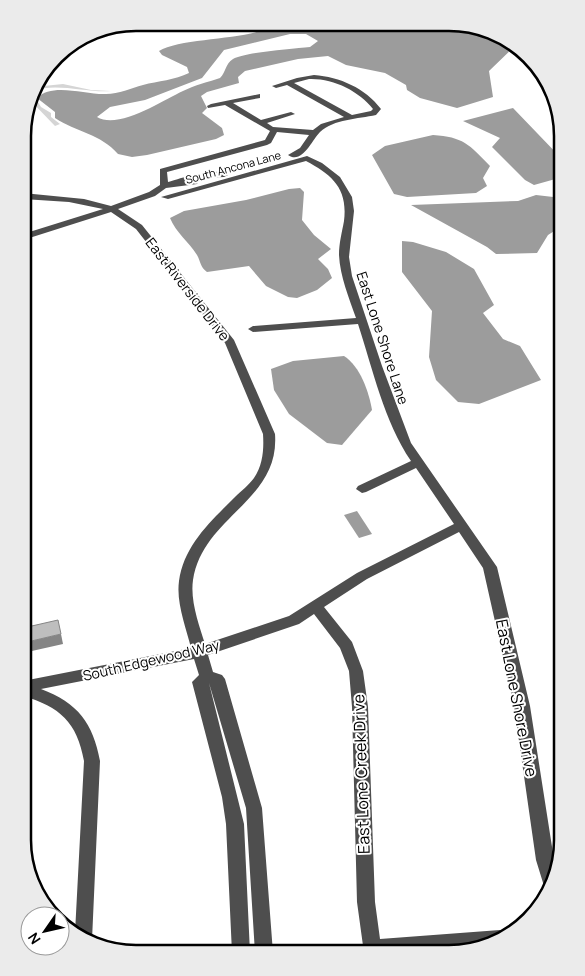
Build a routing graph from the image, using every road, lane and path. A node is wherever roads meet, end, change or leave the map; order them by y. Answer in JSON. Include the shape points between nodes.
{"nodes":[{"id":1,"x":288,"y":82,"type":"junction"},
{"id":2,"x":276,"y":86,"type":"dead end"},
{"id":3,"x":257,"y":96,"type":"dead end"},
{"id":4,"x":227,"y":103,"type":"junction"},
{"id":5,"x":211,"y":106,"type":"dead end"},
{"id":6,"x":291,"y":114,"type":"dead end"},
{"id":7,"x":352,"y":118,"type":"junction"},
{"id":8,"x":259,"y":123,"type":"junction"},
{"id":9,"x":274,"y":130,"type":"junction"},
{"id":10,"x":314,"y":133,"type":"junction"},
{"id":11,"x":307,"y":158,"type":"joint"},
{"id":12,"x":164,"y":186,"type":"junction"},
{"id":13,"x":31,"y":197,"type":"edge"},
{"id":14,"x":165,"y":197,"type":"dead end"},
{"id":15,"x":109,"y":208,"type":"junction"},
{"id":16,"x":31,"y":235,"type":"edge"},
{"id":17,"x":362,"y":321,"type":"junction"},
{"id":18,"x":253,"y":330,"type":"dead end"},
{"id":19,"x":418,"y":462,"type":"junction"},
{"id":20,"x":362,"y":489,"type":"dead end"},
{"id":21,"x":460,"y":526,"type":"junction"},
{"id":22,"x":316,"y":607,"type":"junction"},
{"id":23,"x":199,"y":652,"type":"junction"},
{"id":24,"x":207,"y":677,"type":"junction"},
{"id":25,"x":31,"y":687,"type":"edge"},
{"id":26,"x":31,"y":692,"type":"edge"},
{"id":27,"x":548,"y":873,"type":"edge"},
{"id":28,"x":84,"y":932,"type":"edge"},
{"id":29,"x":472,"y":942,"type":"edge"},
{"id":30,"x":241,"y":945,"type":"edge"},
{"id":31,"x":263,"y":945,"type":"edge"},
{"id":32,"x":372,"y":945,"type":"edge"},
{"id":33,"x":442,"y":945,"type":"edge"}],
"edges":[{"from":1,"to":2,"type":"street"},
{"from":1,"to":7,"type":"street"},
{"from":1,"to":7,"type":"street","via":[[317,77],[349,88],[376,109]]},
{"from":3,"to":4,"type":"street"},
{"from":4,"to":5,"type":"street"},
{"from":4,"to":8,"type":"street"},
{"from":6,"to":8,"type":"street"},
{"from":7,"to":10,"type":"street","via":[[324,126]]},
{"from":8,"to":9,"type":"street"},
{"from":9,"to":10,"type":"street"},
{"from":9,"to":12,"type":"street","via":[[264,143],[163,170]]},
{"from":10,"to":12,"type":"street","via":[[308,146],[298,154]]},
{"from":11,"to":14,"type":"street","name":"South Ancona Lane"},
{"from":11,"to":17,"type":"street","name":"East Lone Shore Lane","via":[[335,177],[348,197],[344,257]]},
{"from":12,"to":15,"type":"street","via":[[152,194]]},
{"from":13,"to":15,"type":"street","name":"East Riverside Drive","via":[[75,200]]},
{"from":15,"to":16,"type":"street","via":[[82,220]]},
{"from":15,"to":23,"type":"street","name":"East Riverside Drive","via":[[139,227],[230,342],[269,434],[267,463],[259,480],[209,531],[190,565],[186,582],[189,614]]},
{"from":17,"to":18,"type":"street"},
{"from":17,"to":19,"type":"street","name":"East Lone Shore Lane","via":[[397,424]]},
{"from":19,"to":20,"type":"street"},
{"from":19,"to":21,"type":"street","name":"East Lone Shore Lane"},
{"from":21,"to":22,"type":"street","name":"South Edgewood Way","via":[[362,576]]},
{"from":21,"to":27,"type":"street","name":"East Lone Shore Drive","via":[[490,567],[522,706]]},
{"from":22,"to":23,"type":"street","name":"South Edgewood Way","via":[[294,620]]},
{"from":22,"to":32,"type":"street","name":"East Lone Creek Drive","via":[[347,646],[356,671],[366,902]]},
{"from":23,"to":24,"type":"street","name":"East Riverside Drive"},
{"from":23,"to":25,"type":"street","name":"South Edgewood Way"},
{"from":24,"to":30,"type":"street","name":"East Riverside Drive","via":[[200,682],[235,824]]},
{"from":24,"to":31,"type":"street","name":"East Riverside Drive","via":[[217,678],[254,808]]},
{"from":26,"to":28,"type":"street","via":[[58,704],[79,720],[90,743],[92,760]]},
{"from":29,"to":33,"type":"street"}]}
